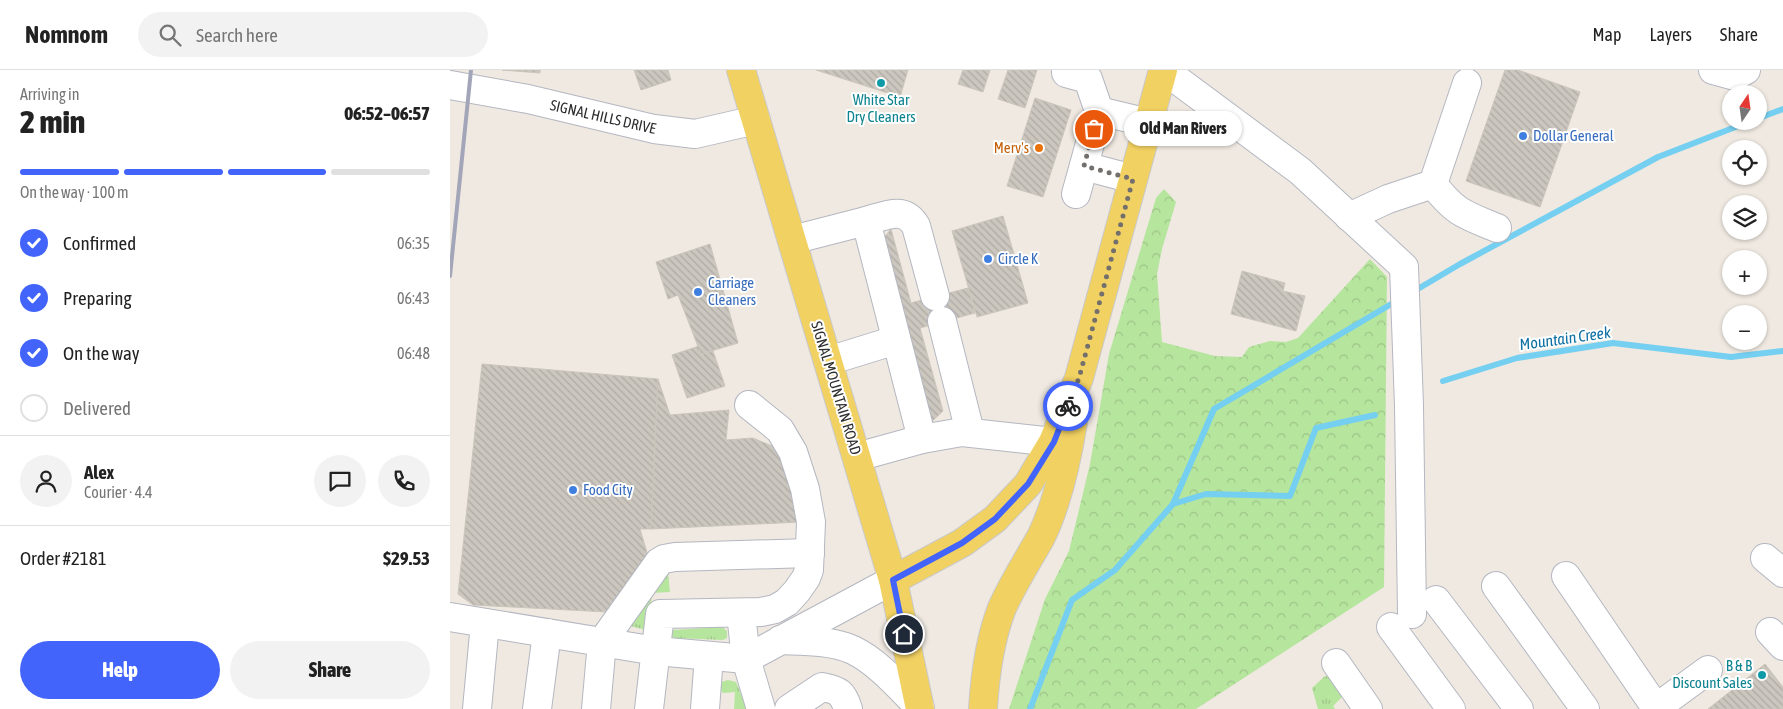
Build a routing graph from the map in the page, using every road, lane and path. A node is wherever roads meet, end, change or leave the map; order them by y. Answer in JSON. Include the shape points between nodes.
{"nodes":[{"id":1,"x":741,"y":70,"type":"edge"},
{"id":2,"x":1066,"y":70,"type":"edge"},
{"id":3,"x":1164,"y":70,"type":"edge"},
{"id":4,"x":1713,"y":70,"type":"edge"},
{"id":5,"x":1746,"y":70,"type":"edge"},
{"id":6,"x":1467,"y":83,"type":"dead end"},
{"id":7,"x":450,"y":85,"type":"edge"},
{"id":8,"x":1099,"y":111,"type":"junction"},
{"id":9,"x":756,"y":120,"type":"junction"},
{"id":10,"x":1149,"y":123,"type":"junction"},
{"id":11,"x":1084,"y":166,"type":"junction"},
{"id":12,"x":1133,"y":179,"type":"junction"},
{"id":13,"x":1433,"y":184,"type":"junction"},
{"id":14,"x":1076,"y":194,"type":"dead end"},
{"id":15,"x":1349,"y":216,"type":"junction"},
{"id":16,"x":866,"y":221,"type":"junction"},
{"id":17,"x":1498,"y":228,"type":"dead end"},
{"id":18,"x":792,"y":240,"type":"junction"},
{"id":19,"x":896,"y":340,"type":"junction"},
{"id":20,"x":828,"y":361,"type":"junction"},
{"id":21,"x":1079,"y":378,"type":"junction"},
{"id":22,"x":750,"y":405,"type":"dead end"},
{"id":23,"x":970,"y":432,"type":"junction"},
{"id":24,"x":922,"y":439,"type":"junction"},
{"id":25,"x":1054,"y":442,"type":"junction"},
{"id":26,"x":857,"y":457,"type":"junction"},
{"id":27,"x":810,"y":553,"type":"junction"},
{"id":28,"x":1566,"y":576,"type":"dead end"},
{"id":29,"x":893,"y":580,"type":"junction"},
{"id":30,"x":1496,"y":586,"type":"dead end"},
{"id":31,"x":1436,"y":600,"type":"dead end"},
{"id":32,"x":741,"y":613,"type":"junction"},
{"id":33,"x":450,"y":617,"type":"edge"},
{"id":34,"x":485,"y":623,"type":"junction"},
{"id":35,"x":547,"y":633,"type":"junction"},
{"id":36,"x":780,"y":640,"type":"junction"},
{"id":37,"x":602,"y":642,"type":"junction"},
{"id":38,"x":656,"y":651,"type":"junction"},
{"id":39,"x":709,"y":656,"type":"junction"},
{"id":40,"x":746,"y":659,"type":"junction"},
{"id":41,"x":1336,"y":664,"type":"dead end"},
{"id":42,"x":1708,"y":670,"type":"dead end"},
{"id":43,"x":920,"y":708,"type":"edge"},
{"id":44,"x":1655,"y":708,"type":"edge"},
{"id":45,"x":477,"y":709,"type":"edge"},
{"id":46,"x":537,"y":709,"type":"edge"},
{"id":47,"x":596,"y":709,"type":"edge"},
{"id":48,"x":649,"y":709,"type":"edge"},
{"id":49,"x":706,"y":709,"type":"edge"},
{"id":50,"x":761,"y":709,"type":"edge"},
{"id":51,"x":789,"y":709,"type":"edge"},
{"id":52,"x":848,"y":709,"type":"edge"},
{"id":53,"x":983,"y":709,"type":"edge"},
{"id":54,"x":1368,"y":709,"type":"edge"},
{"id":55,"x":1450,"y":709,"type":"edge"},
{"id":56,"x":1519,"y":709,"type":"edge"},
{"id":57,"x":1585,"y":709,"type":"edge"}],
"edges":[{"from":1,"to":9,"type":"main road","name":"SIGNAL MOUNTAIN ROAD"},
{"from":2,"to":8,"type":"street","via":[[1066,73],[1088,80]]},
{"from":3,"to":10,"type":"main road"},
{"from":3,"to":15,"type":"street","via":[[1300,171]]},
{"from":4,"to":5,"type":"street","via":[[1736,76]]},
{"from":6,"to":13,"type":"street"},
{"from":7,"to":9,"type":"street","name":"SIGNAL HILLS DRIVE","via":[[528,99],[654,130],[695,134]]},
{"from":8,"to":10,"type":"street"},
{"from":8,"to":11,"type":"street"},
{"from":9,"to":18,"type":"main road","name":"SIGNAL MOUNTAIN ROAD"},
{"from":10,"to":12,"type":"main road"},
{"from":11,"to":12,"type":"street"},
{"from":11,"to":14,"type":"street"},
{"from":12,"to":21,"type":"main road"},
{"from":13,"to":15,"type":"street"},
{"from":13,"to":17,"type":"street","via":[[1462,214]]},
{"from":15,"to":55,"type":"street","via":[[1404,267],[1409,406],[1402,620]]},
{"from":16,"to":18,"type":"street"},
{"from":16,"to":19,"type":"street"},
{"from":16,"to":23,"type":"street","via":[[899,213],[907,215],[916,226]]},
{"from":18,"to":20,"type":"main road","name":"SIGNAL MOUNTAIN ROAD"},
{"from":19,"to":20,"type":"street"},
{"from":19,"to":24,"type":"street"},
{"from":20,"to":26,"type":"main road","name":"SIGNAL MOUNTAIN ROAD"},
{"from":21,"to":25,"type":"main road"},
{"from":21,"to":53,"type":"main road","via":[[1058,492],[1041,535],[1002,608],[985,680]]},
{"from":22,"to":27,"type":"street","via":[[780,430],[793,452],[805,489]]},
{"from":23,"to":24,"type":"street"},
{"from":23,"to":25,"type":"street"},
{"from":24,"to":26,"type":"street"},
{"from":25,"to":29,"type":"main road","via":[[1028,484],[995,519],[962,543]]},
{"from":26,"to":29,"type":"main road","name":"SIGNAL MOUNTAIN ROAD"},
{"from":27,"to":32,"type":"street","via":[[806,578],[787,602],[775,609]]},
{"from":27,"to":37,"type":"street","via":[[664,559]]},
{"from":28,"to":44,"type":"street"},
{"from":29,"to":36,"type":"street"},
{"from":29,"to":43,"type":"main road","name":"SIGNAL MOUNTAIN ROAD"},
{"from":30,"to":57,"type":"street"},
{"from":31,"to":56,"type":"street"},
{"from":32,"to":38,"type":"street","via":[[660,614]]},
{"from":32,"to":40,"type":"street"},
{"from":33,"to":34,"type":"street"},
{"from":34,"to":35,"type":"street"},
{"from":34,"to":45,"type":"street"},
{"from":35,"to":37,"type":"street"},
{"from":35,"to":46,"type":"street"},
{"from":36,"to":40,"type":"street"},
{"from":36,"to":43,"type":"street","via":[[809,641],[852,650],[870,662]]},
{"from":37,"to":38,"type":"street"},
{"from":37,"to":47,"type":"street"},
{"from":38,"to":39,"type":"street"},
{"from":38,"to":48,"type":"street"},
{"from":39,"to":40,"type":"street"},
{"from":39,"to":49,"type":"street"},
{"from":40,"to":50,"type":"street"},
{"from":41,"to":54,"type":"street"},
{"from":42,"to":44,"type":"street"},
{"from":51,"to":52,"type":"street","via":[[822,687],[834,689],[844,696]]}]}
